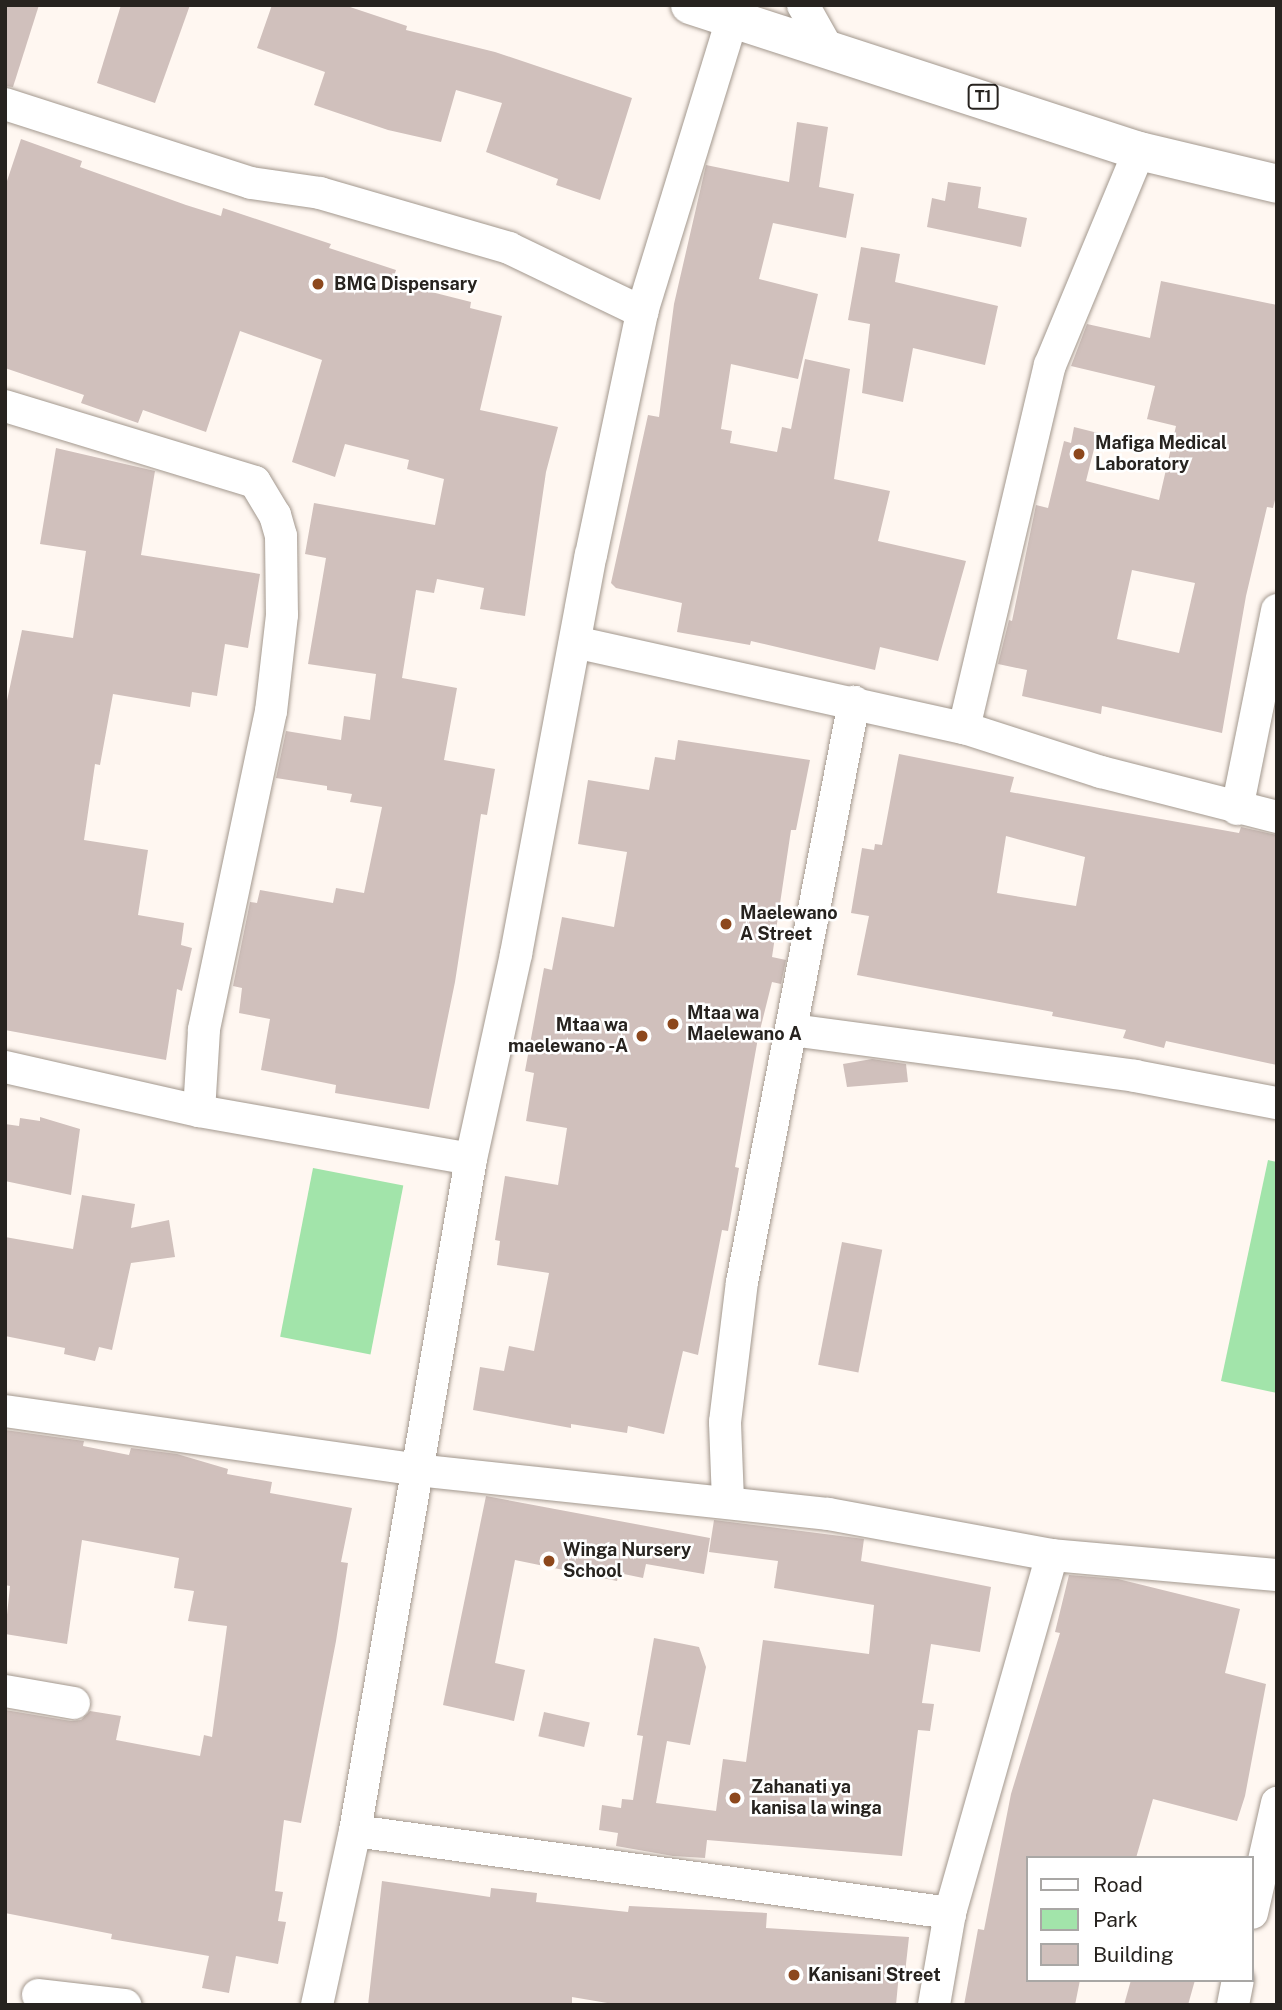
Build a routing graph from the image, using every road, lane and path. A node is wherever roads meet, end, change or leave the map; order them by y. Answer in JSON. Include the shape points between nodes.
{"nodes":[{"id":1,"x":690,"y":5,"type":"edge"},
{"id":2,"x":803,"y":5,"type":"edge"},
{"id":3,"x":732,"y":20,"type":"junction"},
{"id":4,"x":826,"y":46,"type":"junction"},
{"id":5,"x":5,"y":104,"type":"edge"},
{"id":6,"x":1139,"y":151,"type":"junction"},
{"id":7,"x":1277,"y":184,"type":"edge"},
{"id":8,"x":642,"y":312,"type":"junction"},
{"id":9,"x":5,"y":406,"type":"edge"},
{"id":10,"x":1277,"y":610,"type":"edge"},
{"id":11,"x":575,"y":642,"type":"junction"},
{"id":12,"x":854,"y":702,"type":"junction"},
{"id":13,"x":964,"y":728,"type":"junction"},
{"id":14,"x":1237,"y":809,"type":"junction"},
{"id":15,"x":1277,"y":817,"type":"edge"},
{"id":16,"x":792,"y":1030,"type":"junction"},
{"id":17,"x":5,"y":1067,"type":"edge"},
{"id":18,"x":1277,"y":1103,"type":"edge"},
{"id":19,"x":199,"y":1111,"type":"junction"},
{"id":20,"x":471,"y":1159,"type":"junction"},
{"id":21,"x":5,"y":1411,"type":"edge"},
{"id":22,"x":418,"y":1470,"type":"junction"},
{"id":23,"x":729,"y":1501,"type":"junction"},
{"id":24,"x":1052,"y":1556,"type":"junction"},
{"id":25,"x":1277,"y":1574,"type":"edge"},
{"id":26,"x":5,"y":1691,"type":"edge"},
{"id":27,"x":74,"y":1703,"type":"dead end"},
{"id":28,"x":1277,"y":1803,"type":"edge"},
{"id":29,"x":355,"y":1830,"type":"junction"},
{"id":30,"x":1254,"y":1904,"type":"edge"},
{"id":31,"x":950,"y":1913,"type":"junction"},
{"id":32,"x":1238,"y":1982,"type":"edge"},
{"id":33,"x":38,"y":1995,"type":"dead end"},
{"id":34,"x":125,"y":2005,"type":"edge"},
{"id":35,"x":317,"y":2005,"type":"edge"},
{"id":36,"x":934,"y":2005,"type":"edge"},
{"id":37,"x":1233,"y":2005,"type":"edge"}],
"edges":[{"from":1,"to":3,"type":"highway","number":"T1"},
{"from":2,"to":4,"type":"street"},
{"from":3,"to":4,"type":"highway","number":"T1"},
{"from":3,"to":8,"type":"street"},
{"from":4,"to":6,"type":"highway","number":"T1"},
{"from":5,"to":8,"type":"street","via":[[251,183],[320,193],[509,248]]},
{"from":6,"to":7,"type":"highway","number":"T1"},
{"from":6,"to":13,"type":"street","via":[[1050,365]]},
{"from":8,"to":11,"type":"street"},
{"from":9,"to":19,"type":"street","via":[[255,482],[275,514],[281,536],[282,615],[271,711],[204,1030]]},
{"from":10,"to":14,"type":"street"},
{"from":11,"to":12,"type":"street"},
{"from":11,"to":20,"type":"street","via":[[516,954]]},
{"from":12,"to":13,"type":"street"},
{"from":12,"to":16,"type":"street"},
{"from":13,"to":14,"type":"street"},
{"from":14,"to":15,"type":"street"},
{"from":16,"to":18,"type":"street","via":[[1135,1076]]},
{"from":16,"to":23,"type":"street","via":[[730,1365],[725,1422]]},
{"from":17,"to":19,"type":"street"},
{"from":19,"to":20,"type":"street"},
{"from":20,"to":22,"type":"street"},
{"from":21,"to":22,"type":"street"},
{"from":22,"to":23,"type":"street","via":[[662,1500]]},
{"from":22,"to":29,"type":"street"},
{"from":23,"to":24,"type":"street","via":[[828,1514]]},
{"from":24,"to":25,"type":"street"},
{"from":24,"to":31,"type":"street"},
{"from":26,"to":27,"type":"street"},
{"from":28,"to":30,"type":"street"},
{"from":29,"to":31,"type":"street"},
{"from":29,"to":35,"type":"street"},
{"from":31,"to":36,"type":"street"},
{"from":32,"to":37,"type":"street"},
{"from":33,"to":34,"type":"street"}]}
